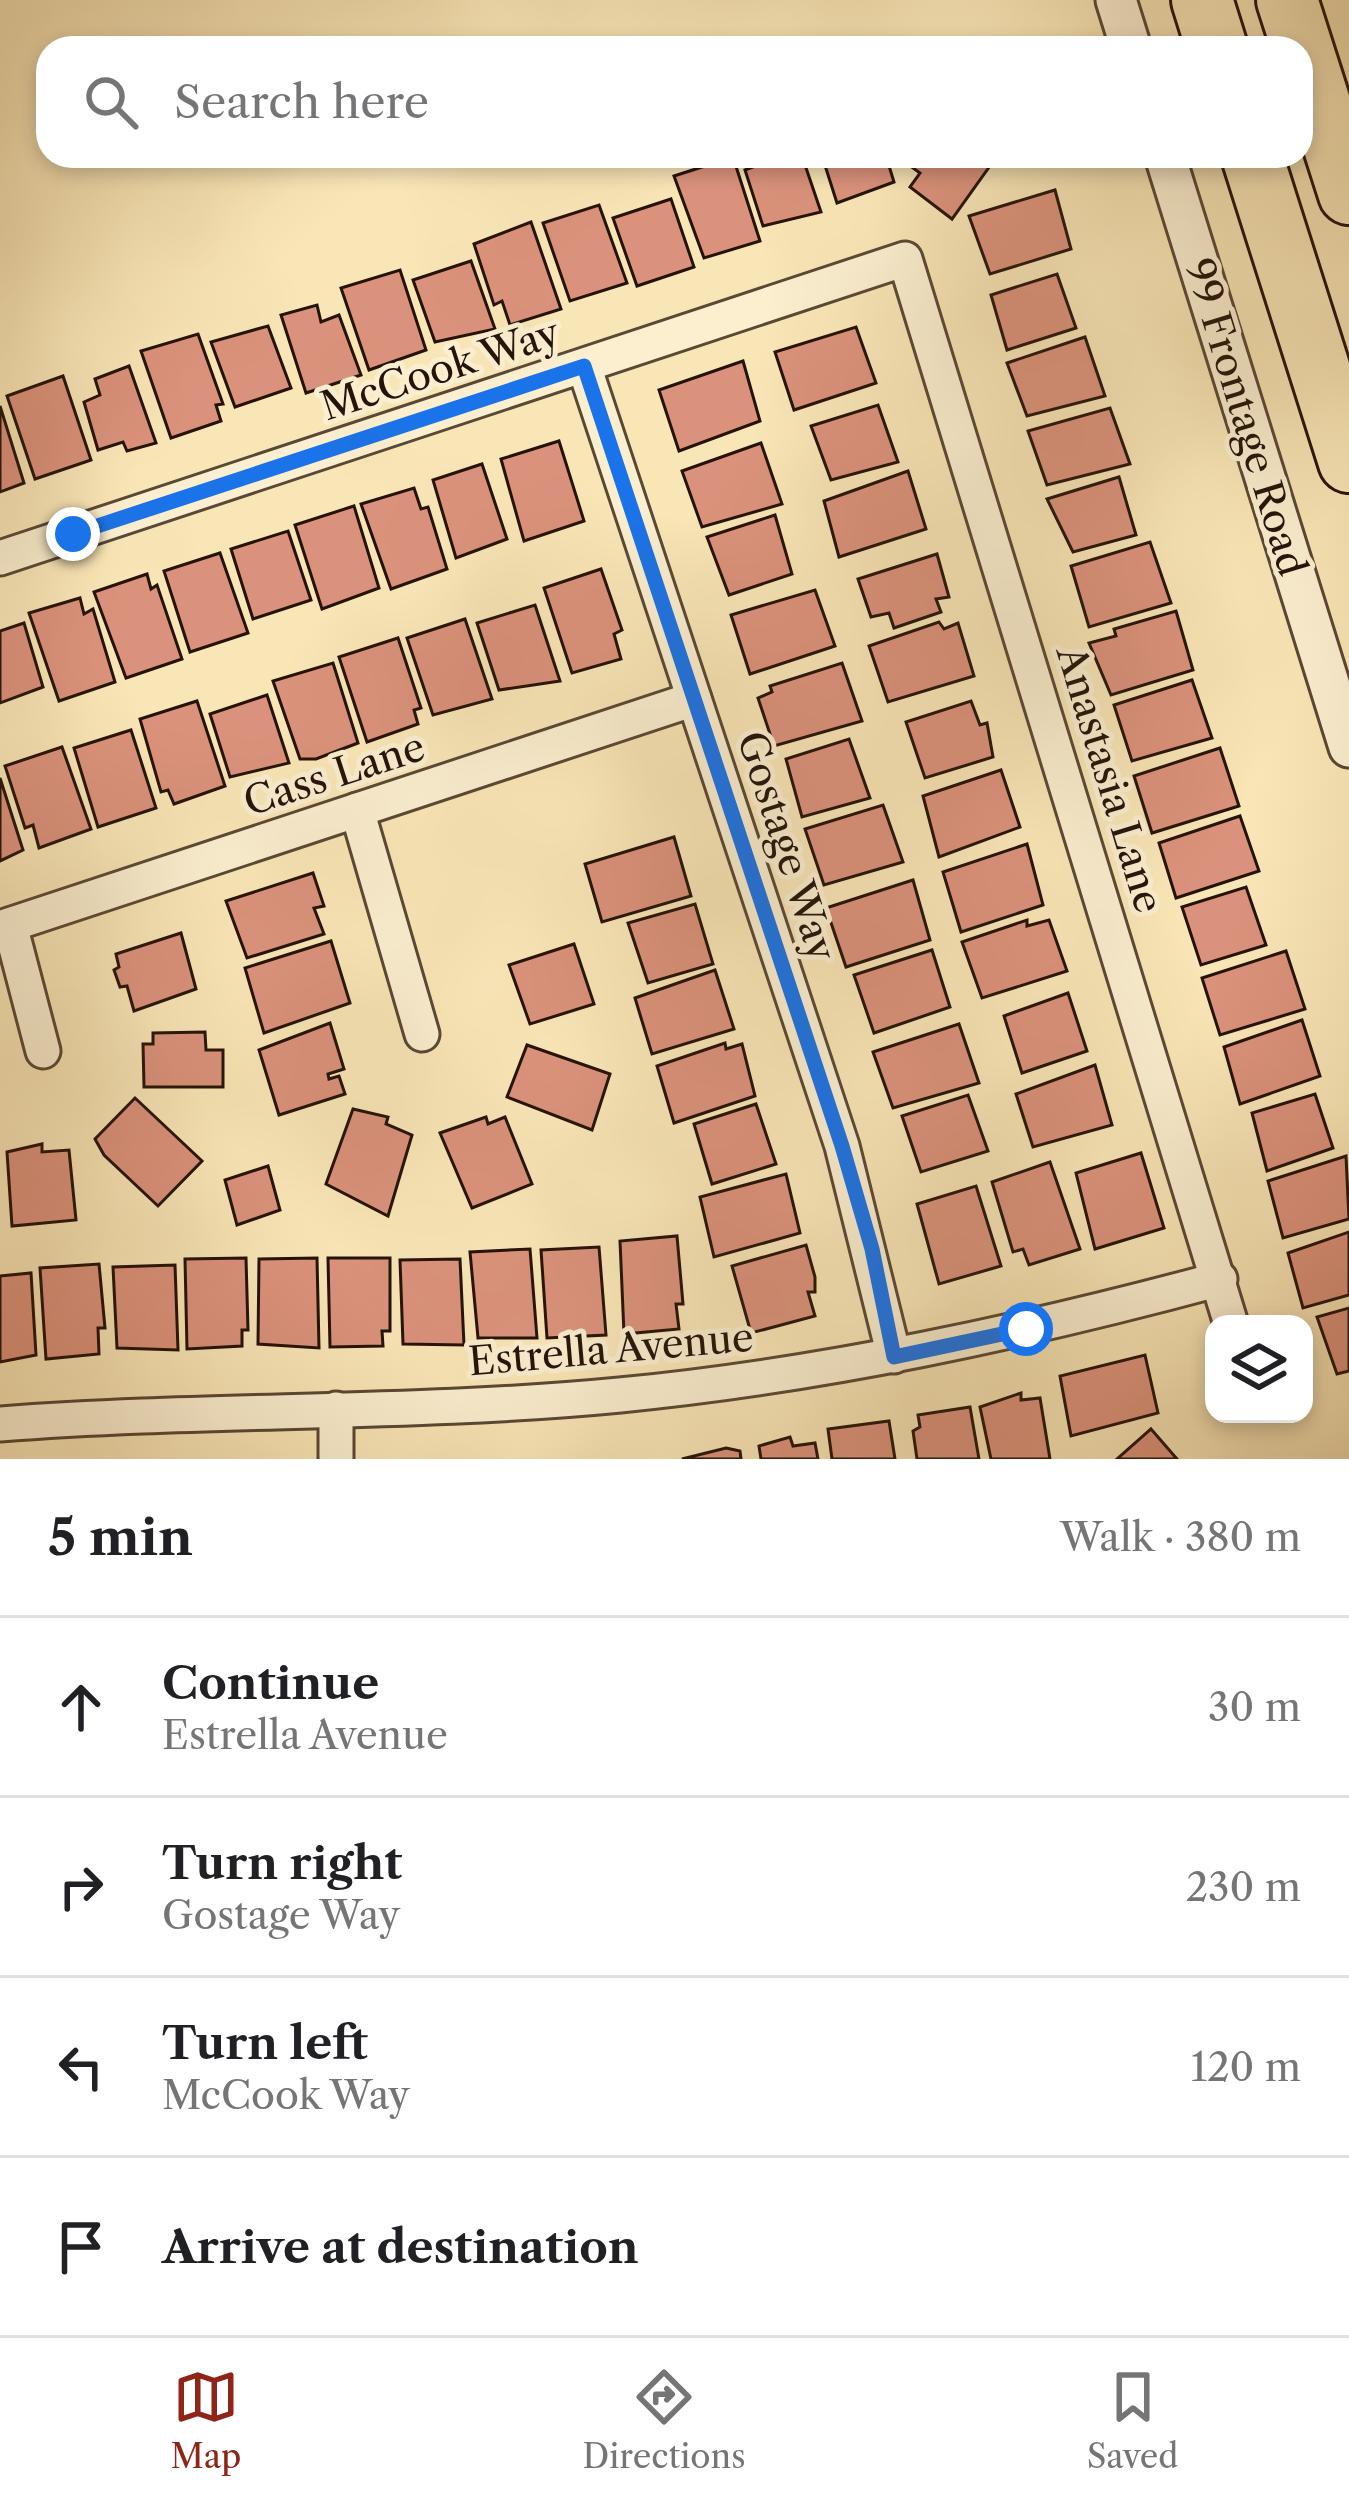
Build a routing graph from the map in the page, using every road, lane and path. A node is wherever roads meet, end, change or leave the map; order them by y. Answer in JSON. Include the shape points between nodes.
{"nodes":[{"id":1,"x":1116,"y":0,"type":"edge"},
{"id":2,"x":1202,"y":0,"type":"edge"},
{"id":3,"x":1287,"y":0,"type":"edge"},
{"id":4,"x":1127,"y":36,"type":"edge"},
{"id":5,"x":1213,"y":36,"type":"edge"},
{"id":6,"x":1299,"y":36,"type":"edge"},
{"id":7,"x":1313,"y":81,"type":"edge"},
{"id":8,"x":1169,"y":168,"type":"edge"},
{"id":9,"x":1256,"y":168,"type":"edge"},
{"id":10,"x":1349,"y":194,"type":"edge"},
{"id":11,"x":905,"y":259,"type":"joint"},
{"id":12,"x":584,"y":366,"type":"junction"},
{"id":13,"x":1349,"y":462,"type":"edge"},
{"id":14,"x":0,"y":558,"type":"edge"},
{"id":15,"x":694,"y":699,"type":"junction"},
{"id":16,"x":1349,"y":747,"type":"edge"},
{"id":17,"x":357,"y":810,"type":"junction"},
{"id":18,"x":5,"y":926,"type":"edge"},
{"id":19,"x":422,"y":1034,"type":"dead end"},
{"id":20,"x":43,"y":1051,"type":"dead end"},
{"id":21,"x":1220,"y":1279,"type":"junction"},
{"id":22,"x":1229,"y":1315,"type":"edge"},
{"id":23,"x":894,"y":1357,"type":"junction"},
{"id":24,"x":336,"y":1409,"type":"junction"},
{"id":25,"x":0,"y":1424,"type":"edge"},
{"id":26,"x":336,"y":1459,"type":"edge"}],
"edges":[{"from":1,"to":4,"type":"street"},
{"from":2,"to":5,"type":"highway"},
{"from":3,"to":6,"type":"highway"},
{"from":7,"to":10,"type":"highway"},
{"from":8,"to":16,"type":"street","name":"99 Frontage Road"},
{"from":9,"to":13,"type":"highway"},
{"from":11,"to":12,"type":"street","name":"McCook Way"},
{"from":11,"to":21,"type":"street","name":"Anastasia Lane"},
{"from":12,"to":14,"type":"street","name":"McCook Way"},
{"from":12,"to":15,"type":"street","name":"Gostage Way"},
{"from":15,"to":17,"type":"street","name":"Cass Lane"},
{"from":15,"to":23,"type":"street","name":"Gostage Way","via":[[842,1146]]},
{"from":17,"to":18,"type":"street","name":"Cass Lane"},
{"from":17,"to":19,"type":"street"},
{"from":18,"to":20,"type":"street"},
{"from":21,"to":22,"type":"street","name":"Anastasia Lane"},
{"from":21,"to":23,"type":"street","name":"Estrella Avenue"},
{"from":23,"to":24,"type":"street","name":"Estrella Avenue","via":[[620,1395]]},
{"from":24,"to":25,"type":"street","name":"Estrella Avenue"},
{"from":24,"to":26,"type":"street"}]}
